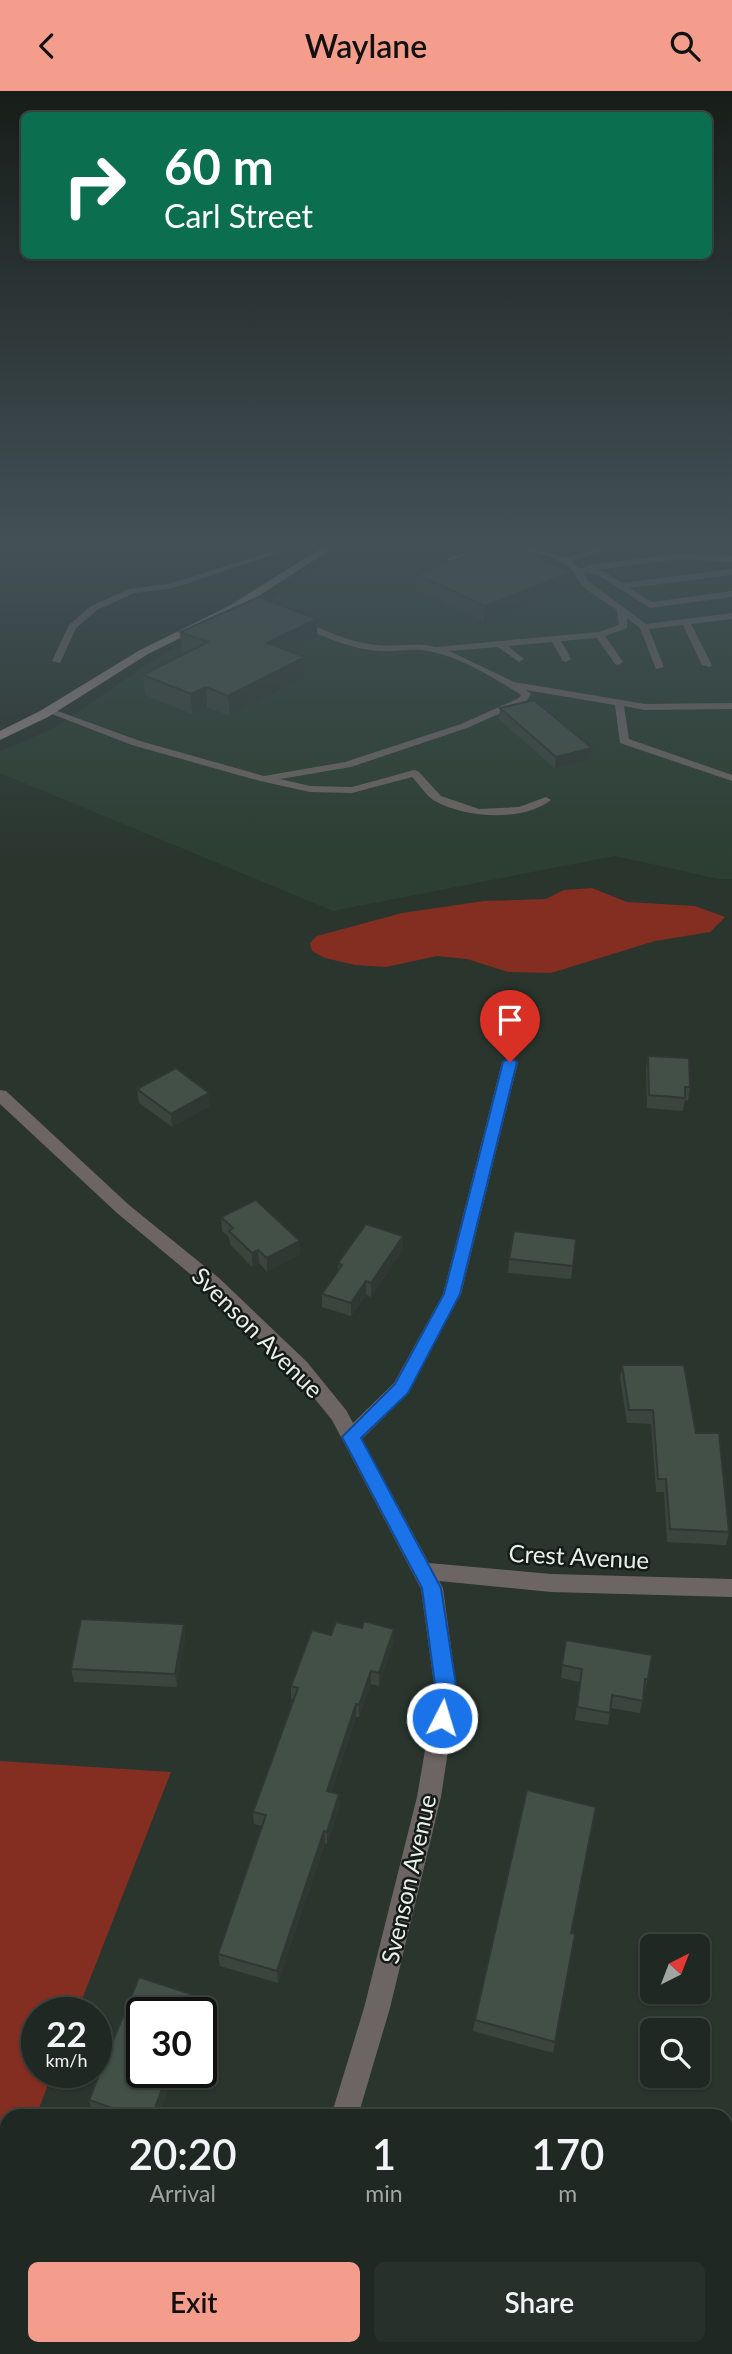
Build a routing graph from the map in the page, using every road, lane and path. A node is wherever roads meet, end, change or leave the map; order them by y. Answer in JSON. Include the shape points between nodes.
{"nodes":[{"id":1,"x":62,"y":650,"type":"edge"},
{"id":2,"x":149,"y":650,"type":"edge"},
{"id":3,"x":437,"y":650,"type":"joint"},
{"id":4,"x":441,"y":650,"type":"edge"},
{"id":5,"x":507,"y":650,"type":"edge"},
{"id":6,"x":561,"y":650,"type":"edge"},
{"id":7,"x":610,"y":650,"type":"edge"},
{"id":8,"x":652,"y":650,"type":"edge"},
{"id":9,"x":699,"y":650,"type":"edge"},
{"id":10,"x":519,"y":659,"type":"dead end"},
{"id":11,"x":566,"y":659,"type":"dead end"},
{"id":12,"x":57,"y":661,"type":"dead end"},
{"id":13,"x":618,"y":662,"type":"dead end"},
{"id":14,"x":707,"y":665,"type":"dead end"},
{"id":15,"x":659,"y":667,"type":"dead end"},
{"id":16,"x":511,"y":684,"type":"junction"},
{"id":17,"x":619,"y":702,"type":"junction"},
{"id":18,"x":732,"y":706,"type":"edge"},
{"id":19,"x":49,"y":711,"type":"junction"},
{"id":20,"x":0,"y":736,"type":"edge"},
{"id":21,"x":732,"y":778,"type":"edge"},
{"id":22,"x":264,"y":779,"type":"junction"},
{"id":23,"x":546,"y":800,"type":"dead end"},
{"id":24,"x":510,"y":1062,"type":"dead end"},
{"id":25,"x":0,"y":1095,"type":"edge"},
{"id":26,"x":351,"y":1437,"type":"junction"},
{"id":27,"x":423,"y":1571,"type":"junction"},
{"id":28,"x":732,"y":1588,"type":"edge"},
{"id":29,"x":346,"y":2109,"type":"edge"}],
"edges":[{"from":1,"to":12,"type":"lane"},
{"from":2,"to":19,"type":"street"},
{"from":3,"to":4,"type":"lane"},
{"from":3,"to":16,"type":"lane"},
{"from":5,"to":10,"type":"lane"},
{"from":6,"to":11,"type":"lane"},
{"from":7,"to":13,"type":"lane"},
{"from":8,"to":15,"type":"lane"},
{"from":9,"to":14,"type":"lane"},
{"from":16,"to":17,"type":"lane"},
{"from":16,"to":22,"type":"lane","via":[[526,694],[523,700],[464,726],[347,765]]},
{"from":17,"to":18,"type":"lane"},
{"from":17,"to":21,"type":"lane","via":[[624,741]]},
{"from":19,"to":20,"type":"street"},
{"from":19,"to":22,"type":"lane","via":[[136,743]]},
{"from":22,"to":23,"type":"lane","via":[[310,789],[352,790],[414,773],[437,798],[478,812],[520,810]]},
{"from":24,"to":26,"type":"street","via":[[452,1294],[401,1388]]},
{"from":25,"to":26,"type":"street","name":"Svenson Avenue","via":[[123,1209],[213,1283],[300,1367]]},
{"from":26,"to":27,"type":"street","name":"Svenson Avenue"},
{"from":27,"to":28,"type":"street","name":"Crest Avenue","via":[[551,1583]]},
{"from":27,"to":29,"type":"street","name":"Svenson Avenue","via":[[432,1588],[446,1692],[425,1810],[377,2008]]}]}
